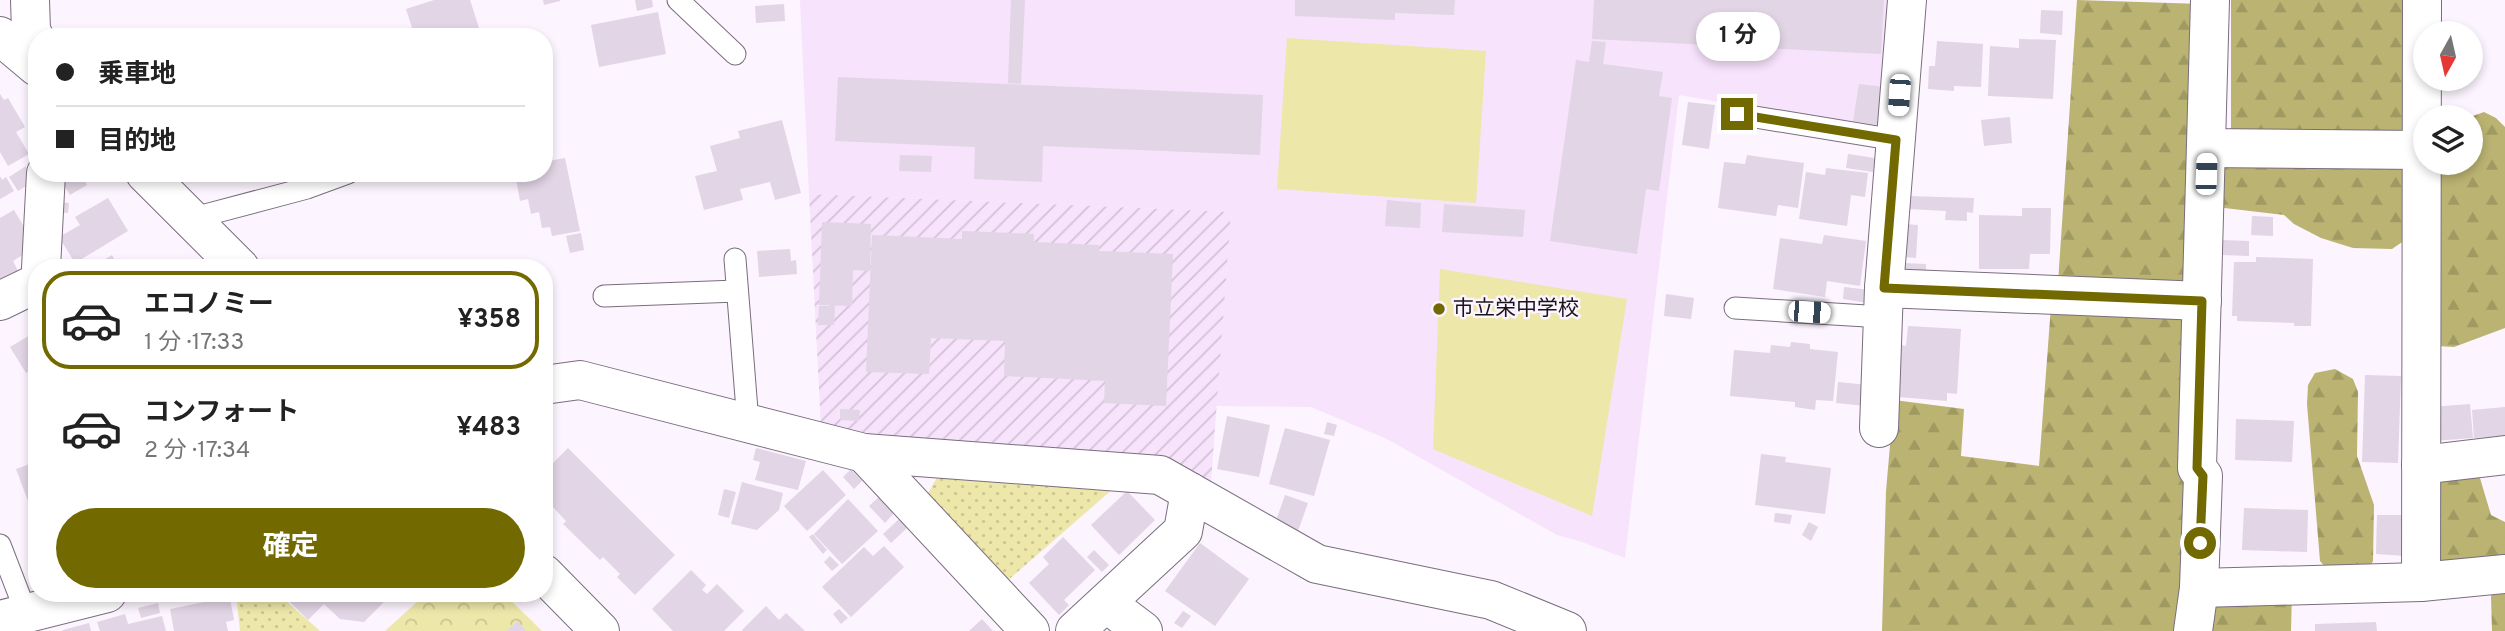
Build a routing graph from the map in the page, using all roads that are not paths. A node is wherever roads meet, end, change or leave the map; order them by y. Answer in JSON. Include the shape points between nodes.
{"nodes":[{"id":1,"x":30,"y":0,"type":"edge"},
{"id":2,"x":678,"y":0,"type":"edge"},
{"id":3,"x":1907,"y":0,"type":"edge"},
{"id":4,"x":2210,"y":0,"type":"edge"},
{"id":5,"x":2421,"y":0,"type":"edge"},
{"id":6,"x":31,"y":28,"type":"edge"},
{"id":7,"x":0,"y":36,"type":"edge"},
{"id":8,"x":736,"y":54,"type":"dead end"},
{"id":9,"x":28,"y":60,"type":"edge"},
{"id":10,"x":2421,"y":105,"type":"edge"},
{"id":11,"x":1737,"y":114,"type":"dead end"},
{"id":12,"x":1896,"y":140,"type":"junction"},
{"id":13,"x":2207,"y":148,"type":"junction"},
{"id":14,"x":2413,"y":150,"type":"edge"},
{"id":15,"x":2421,"y":175,"type":"edge"},
{"id":16,"x":46,"y":182,"type":"edge"},
{"id":17,"x":154,"y":182,"type":"edge"},
{"id":18,"x":323,"y":182,"type":"edge"},
{"id":19,"x":190,"y":219,"type":"junction"},
{"id":20,"x":41,"y":259,"type":"edge"},
{"id":21,"x":231,"y":259,"type":"edge"},
{"id":22,"x":735,"y":259,"type":"dead end"},
{"id":23,"x":28,"y":287,"type":"edge"},
{"id":24,"x":737,"y":291,"type":"junction"},
{"id":25,"x":604,"y":296,"type":"dead end"},
{"id":26,"x":0,"y":301,"type":"edge"},
{"id":27,"x":2202,"y":301,"type":"junction"},
{"id":28,"x":1883,"y":302,"type":"junction"},
{"id":29,"x":1735,"y":308,"type":"dead end"},
{"id":30,"x":553,"y":384,"type":"edge"},
{"id":31,"x":748,"y":423,"type":"junction"},
{"id":32,"x":1879,"y":428,"type":"dead end"},
{"id":33,"x":864,"y":453,"type":"junction"},
{"id":34,"x":2505,"y":455,"type":"edge"},
{"id":35,"x":2421,"y":465,"type":"junction"},
{"id":36,"x":1189,"y":492,"type":"junction"},
{"id":37,"x":0,"y":545,"type":"edge"},
{"id":38,"x":2505,"y":574,"type":"edge"},
{"id":39,"x":2421,"y":582,"type":"junction"},
{"id":40,"x":553,"y":583,"type":"edge"},
{"id":41,"x":2199,"y":588,"type":"junction"},
{"id":42,"x":72,"y":602,"type":"edge"},
{"id":43,"x":1106,"y":603,"type":"junction"},
{"id":44,"x":14,"y":617,"type":"edge"},
{"id":45,"x":600,"y":631,"type":"edge"},
{"id":46,"x":1030,"y":631,"type":"edge"},
{"id":47,"x":1075,"y":631,"type":"edge"},
{"id":48,"x":1143,"y":631,"type":"edge"},
{"id":49,"x":1567,"y":631,"type":"edge"},
{"id":50,"x":2193,"y":631,"type":"edge"}],
"edges":[{"from":1,"to":6,"type":"street"},
{"from":2,"to":8,"type":"lane"},
{"from":3,"to":12,"type":"street"},
{"from":4,"to":13,"type":"street"},
{"from":5,"to":10,"type":"street"},
{"from":7,"to":9,"type":"street"},
{"from":11,"to":12,"type":"lane"},
{"from":12,"to":28,"type":"street"},
{"from":13,"to":14,"type":"street"},
{"from":13,"to":27,"type":"street"},
{"from":15,"to":35,"type":"street"},
{"from":16,"to":20,"type":"street"},
{"from":17,"to":19,"type":"street"},
{"from":18,"to":19,"type":"lane"},
{"from":19,"to":21,"type":"street"},
{"from":22,"to":24,"type":"lane"},
{"from":23,"to":26,"type":"street"},
{"from":24,"to":25,"type":"lane"},
{"from":24,"to":31,"type":"lane"},
{"from":27,"to":28,"type":"street"},
{"from":27,"to":41,"type":"street"},
{"from":28,"to":29,"type":"lane"},
{"from":28,"to":32,"type":"street"},
{"from":30,"to":31,"type":"street","via":[[580,380]]},
{"from":31,"to":33,"type":"street"},
{"from":33,"to":36,"type":"street","via":[[1160,475]]},
{"from":33,"to":46,"type":"street"},
{"from":34,"to":35,"type":"street"},
{"from":35,"to":39,"type":"street"},
{"from":36,"to":43,"type":"street","via":[[1183,531]]},
{"from":36,"to":49,"type":"street","via":[[1317,564],[1491,600]]},
{"from":37,"to":44,"type":"lane"},
{"from":38,"to":39,"type":"street"},
{"from":39,"to":41,"type":"street"},
{"from":40,"to":45,"type":"street"},
{"from":41,"to":50,"type":"street"},
{"from":42,"to":44,"type":"street"},
{"from":43,"to":47,"type":"street"},
{"from":43,"to":48,"type":"street"}]}
